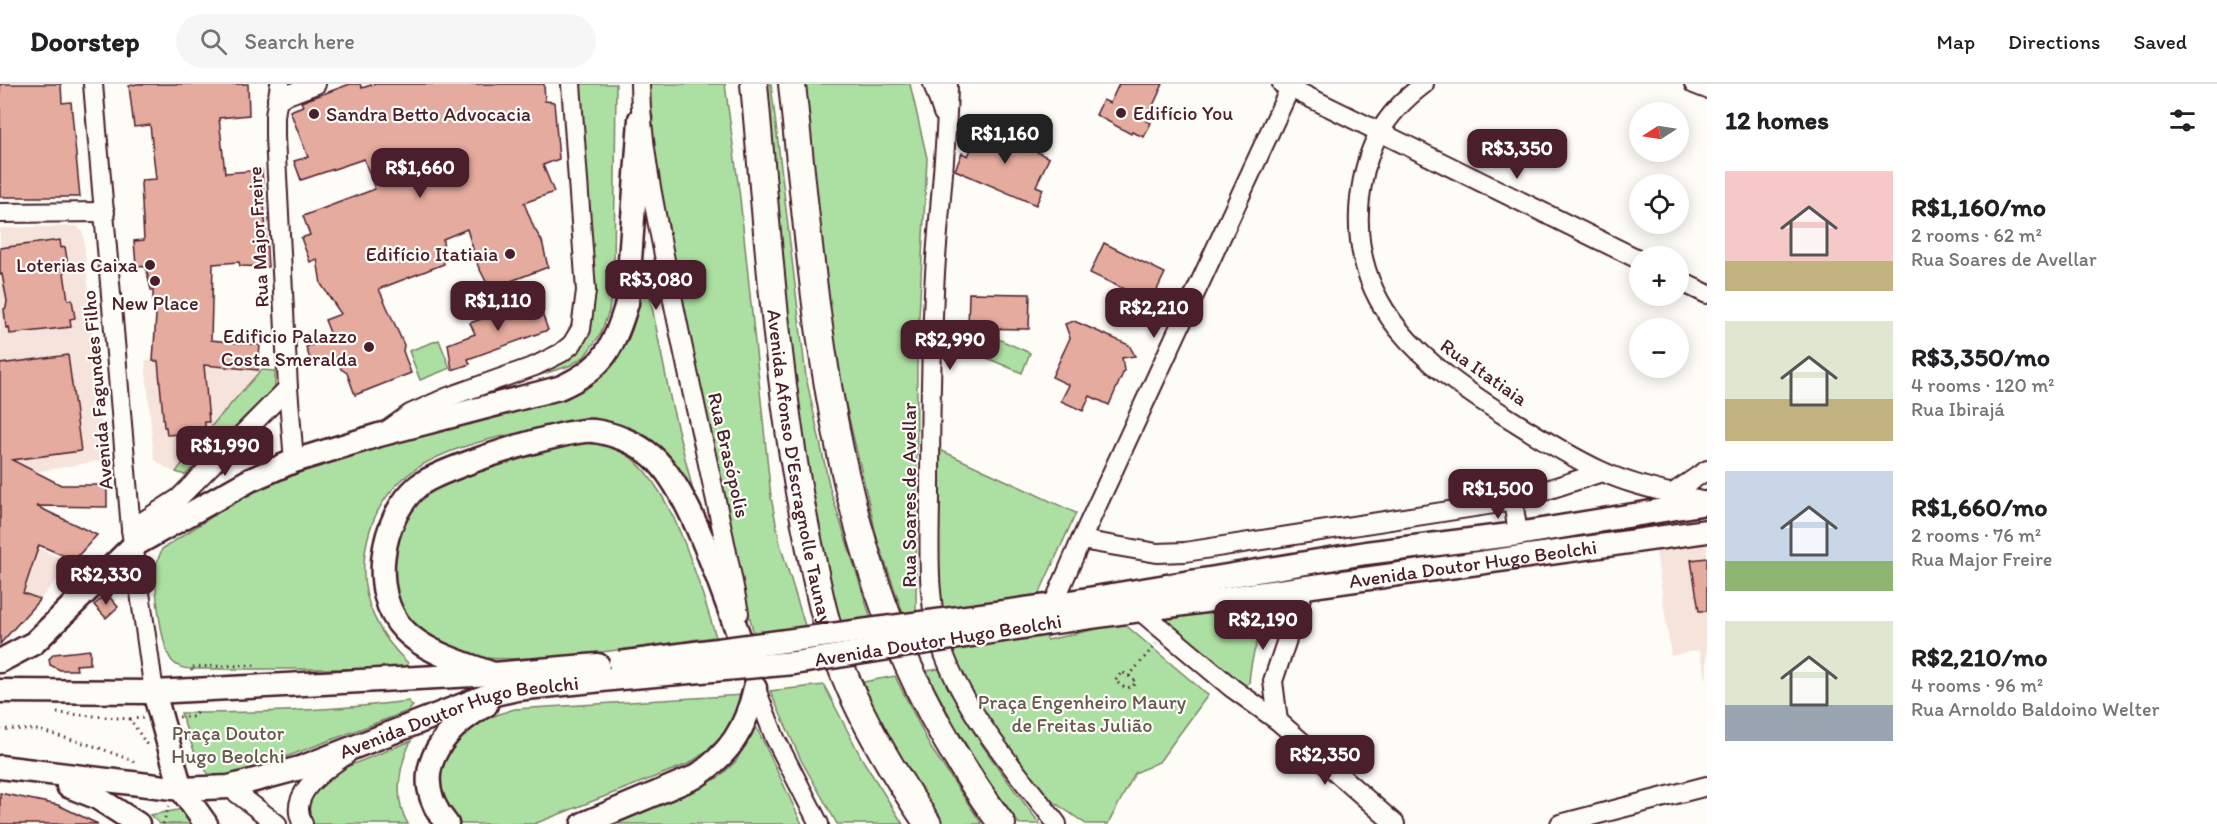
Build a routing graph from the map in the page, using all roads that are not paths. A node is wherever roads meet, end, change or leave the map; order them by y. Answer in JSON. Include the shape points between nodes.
{"nodes":[{"id":1,"x":93,"y":84,"type":"edge"},
{"id":2,"x":316,"y":84,"type":"edge"},
{"id":3,"x":571,"y":84,"type":"edge"},
{"id":4,"x":640,"y":84,"type":"edge"},
{"id":5,"x":754,"y":84,"type":"edge"},
{"id":6,"x":792,"y":84,"type":"edge"},
{"id":7,"x":933,"y":84,"type":"edge"},
{"id":8,"x":948,"y":84,"type":"edge"},
{"id":9,"x":1424,"y":84,"type":"edge"},
{"id":10,"x":1694,"y":84,"type":"edge"},
{"id":11,"x":1286,"y":86,"type":"edge"},
{"id":12,"x":1707,"y":88,"type":"edge"},
{"id":13,"x":278,"y":92,"type":"edge"},
{"id":14,"x":640,"y":119,"type":"junction"},
{"id":15,"x":947,"y":126,"type":"junction"},
{"id":16,"x":1378,"y":132,"type":"junction"},
{"id":17,"x":105,"y":212,"type":"junction"},
{"id":18,"x":0,"y":213,"type":"edge"},
{"id":19,"x":1629,"y":256,"type":"edge"},
{"id":20,"x":1689,"y":285,"type":"edge"},
{"id":21,"x":1707,"y":294,"type":"edge"},
{"id":22,"x":288,"y":388,"type":"junction"},
{"id":23,"x":379,"y":435,"type":"junction"},
{"id":24,"x":294,"y":461,"type":"junction"},
{"id":25,"x":1707,"y":470,"type":"edge"},
{"id":26,"x":1602,"y":472,"type":"junction"},
{"id":27,"x":1673,"y":493,"type":"junction"},
{"id":28,"x":1513,"y":501,"type":"junction"},
{"id":29,"x":1707,"y":503,"type":"edge"},
{"id":30,"x":1707,"y":531,"type":"edge"},
{"id":31,"x":1518,"y":534,"type":"junction"},
{"id":32,"x":132,"y":537,"type":"junction"},
{"id":33,"x":1081,"y":540,"type":"junction"},
{"id":34,"x":1403,"y":549,"type":"junction"},
{"id":35,"x":1305,"y":586,"type":"junction"},
{"id":36,"x":1138,"y":609,"type":"junction"},
{"id":37,"x":1047,"y":612,"type":"junction"},
{"id":38,"x":746,"y":655,"type":"junction"},
{"id":39,"x":0,"y":661,"type":"edge"},
{"id":40,"x":621,"y":670,"type":"junction"},
{"id":41,"x":493,"y":674,"type":"junction"},
{"id":42,"x":755,"y":688,"type":"junction"},
{"id":43,"x":517,"y":689,"type":"junction"},
{"id":44,"x":0,"y":691,"type":"edge"},
{"id":45,"x":154,"y":692,"type":"junction"},
{"id":46,"x":1278,"y":721,"type":"junction"},
{"id":47,"x":362,"y":743,"type":"junction"},
{"id":48,"x":10,"y":769,"type":"edge"},
{"id":49,"x":229,"y":786,"type":"junction"},
{"id":50,"x":1707,"y":786,"type":"edge"},
{"id":51,"x":181,"y":789,"type":"junction"},
{"id":52,"x":138,"y":824,"type":"edge"},
{"id":53,"x":206,"y":824,"type":"edge"},
{"id":54,"x":277,"y":824,"type":"edge"},
{"id":55,"x":303,"y":824,"type":"edge"},
{"id":56,"x":447,"y":824,"type":"edge"},
{"id":57,"x":583,"y":824,"type":"edge"},
{"id":58,"x":819,"y":824,"type":"edge"},
{"id":59,"x":928,"y":824,"type":"edge"},
{"id":60,"x":1002,"y":824,"type":"edge"},
{"id":61,"x":1057,"y":824,"type":"edge"},
{"id":62,"x":1395,"y":824,"type":"edge"},
{"id":63,"x":1560,"y":824,"type":"edge"}],
"edges":[{"from":1,"to":17,"type":"street","name":"Avenida Fagundes Filho"},
{"from":2,"to":13,"type":"street"},
{"from":3,"to":23,"type":"street","via":[[586,291],[581,329],[561,353],[440,400]]},
{"from":4,"to":14,"type":"street","name":"Rua Brasópolis"},
{"from":5,"to":59,"type":"highway","name":"Avenida Afonso D'Escragnolle Taunay","via":[[779,353],[794,475],[813,564],[843,673],[863,717]]},
{"from":6,"to":60,"type":"highway","name":"Avenida Afonso D'Escragnolle Taunay","via":[[830,401],[868,563],[889,626],[919,693]]},
{"from":7,"to":15,"type":"street"},
{"from":8,"to":15,"type":"street","name":"Rua Soares de Avellar"},
{"from":9,"to":16,"type":"street","name":"Rua Itatiaia","via":[[1401,102]]},
{"from":10,"to":12,"type":"street"},
{"from":11,"to":16,"type":"street"},
{"from":11,"to":33,"type":"street"},
{"from":13,"to":22,"type":"street","name":"Rua Major Freire","via":[[275,137]]},
{"from":14,"to":23,"type":"main road","via":[[627,303],[605,358],[584,377],[559,388]]},
{"from":14,"to":38,"type":"street","name":"Rua Brasópolis","via":[[684,362],[716,494]]},
{"from":15,"to":61,"type":"street","name":"Rua Soares de Avellar","via":[[934,292],[931,407],[930,570],[935,618],[955,679],[989,733]]},
{"from":16,"to":19,"type":"street"},
{"from":16,"to":26,"type":"street","name":"Rua Itatiaia","via":[[1363,173],[1359,214],[1372,291],[1392,322],[1421,356],[1465,390]]},
{"from":17,"to":18,"type":"street"},
{"from":17,"to":32,"type":"street","name":"Avenida Fagundes Filho"},
{"from":20,"to":21,"type":"street"},
{"from":22,"to":24,"type":"street","name":"Rua Major Freire"},
{"from":22,"to":32,"type":"street","via":[[179,498]]},
{"from":23,"to":24,"type":"main road"},
{"from":24,"to":32,"type":"main road"},
{"from":25,"to":27,"type":"street"},
{"from":26,"to":27,"type":"street","name":"Rua Itatiaia"},
{"from":26,"to":28,"type":"street"},
{"from":27,"to":29,"type":"street","name":"Rua Itatiaia"},
{"from":28,"to":31,"type":"street","name":"Avenida Doutor Hugo Beolchi"},
{"from":28,"to":33,"type":"street","via":[[1185,552],[1148,552]]},
{"from":29,"to":31,"type":"main road","name":"Avenida Doutor Hugo Beolchi"},
{"from":30,"to":35,"type":"main road","name":"Avenida Doutor Hugo Beolchi"},
{"from":31,"to":34,"type":"main road","name":"Avenida Doutor Hugo Beolchi"},
{"from":32,"to":39,"type":"main road","via":[[39,638],[23,651]]},
{"from":32,"to":45,"type":"street","name":"Avenida Fagundes Filho"},
{"from":33,"to":37,"type":"street"},
{"from":34,"to":35,"type":"main road","via":[[1323,566]]},
{"from":34,"to":37,"type":"main road","name":"Avenida Doutor Hugo Beolchi"},
{"from":35,"to":36,"type":"main road","name":"Avenida Doutor Hugo Beolchi"},
{"from":35,"to":46,"type":"street","via":[[1273,681]]},
{"from":36,"to":37,"type":"main road","name":"Avenida Doutor Hugo Beolchi"},
{"from":36,"to":46,"type":"street"},
{"from":37,"to":40,"type":"main road","name":"Avenida Doutor Hugo Beolchi","bridge":true},
{"from":38,"to":41,"type":"main road","via":[[688,509],[664,467],[618,437],[594,431],[567,433],[419,485],[402,504],[390,528],[384,555],[385,589],[391,613],[420,643]]},
{"from":38,"to":42,"type":"street","name":"Rua Brasópolis"},
{"from":40,"to":41,"type":"main road","name":"Avenida Doutor Hugo Beolchi"},
{"from":40,"to":43,"type":"main road","name":"Avenida Doutor Hugo Beolchi"},
{"from":41,"to":45,"type":"main road","name":"Avenida Doutor Hugo Beolchi"},
{"from":42,"to":57,"type":"main road","via":[[739,735],[712,766],[695,777]]},
{"from":42,"to":58,"type":"street","name":"Rua Brasópolis","via":[[775,738]]},
{"from":43,"to":47,"type":"main road","name":"Avenida Doutor Hugo Beolchi","via":[[486,696]]},
{"from":43,"to":56,"type":"main road","via":[[459,723],[432,756],[428,780],[432,803]]},
{"from":44,"to":45,"type":"main road","name":"Avenida Doutor Hugo Beolchi"},
{"from":45,"to":51,"type":"main road"},
{"from":46,"to":62,"type":"street"},
{"from":47,"to":49,"type":"main road","name":"Avenida Doutor Hugo Beolchi","via":[[292,770]]},
{"from":47,"to":55,"type":"street","via":[[305,789],[298,805]]},
{"from":48,"to":51,"type":"main road","name":"Avenida Doutor Hugo Beolchi"},
{"from":48,"to":52,"type":"main road","via":[[96,797]]},
{"from":49,"to":51,"type":"main road","name":"Avenida Doutor Hugo Beolchi"},
{"from":49,"to":54,"type":"street"},
{"from":50,"to":63,"type":"street"},
{"from":51,"to":53,"type":"main road"}]}
